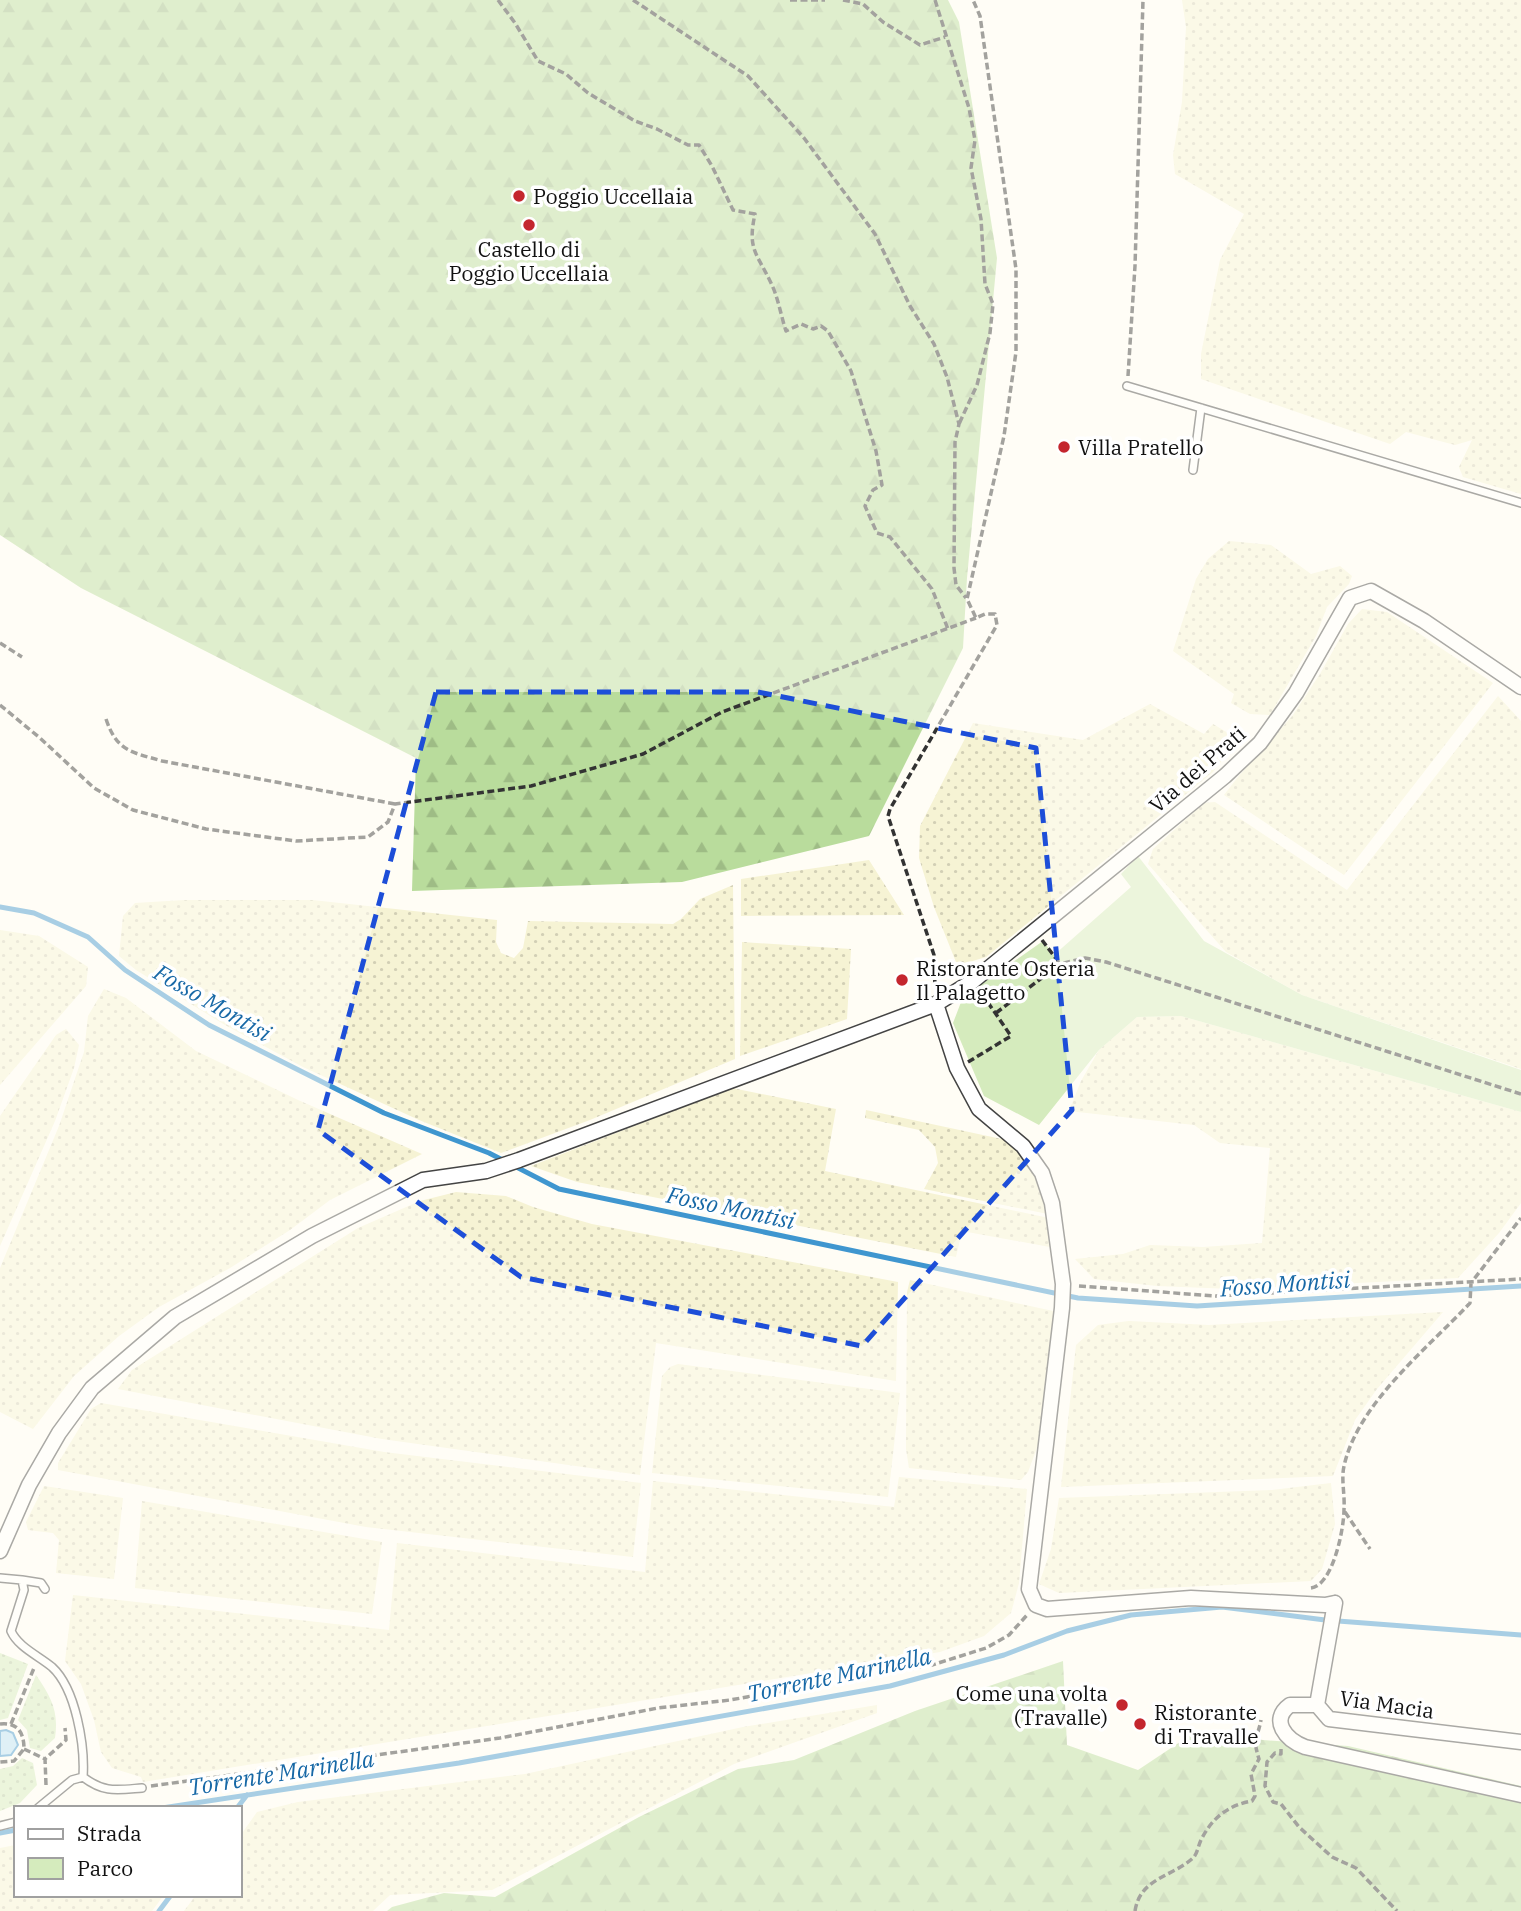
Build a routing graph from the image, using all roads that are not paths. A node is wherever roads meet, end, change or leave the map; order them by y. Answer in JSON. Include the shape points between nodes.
{"nodes":[{"id":1,"x":1127,"y":386,"type":"road end"},
{"id":2,"x":1201,"y":408,"type":"junction"},
{"id":3,"x":1193,"y":470,"type":"dead end"},
{"id":4,"x":1521,"y":503,"type":"edge"},
{"id":5,"x":1521,"y":687,"type":"edge"},
{"id":6,"x":936,"y":1004,"type":"junction"},
{"id":7,"x":0,"y":1551,"type":"edge"},
{"id":8,"x":0,"y":1578,"type":"edge"},
{"id":9,"x":22,"y":1580,"type":"junction"},
{"id":10,"x":45,"y":1589,"type":"dead end"},
{"id":11,"x":1317,"y":1705,"type":"junction"},
{"id":12,"x":1521,"y":1742,"type":"edge"},
{"id":13,"x":83,"y":1777,"type":"junction"},
{"id":14,"x":142,"y":1788,"type":"road end"},
{"id":15,"x":1521,"y":1795,"type":"edge"},
{"id":16,"x":40,"y":1806,"type":"edge"}],
"edges":[{"from":1,"to":2,"type":"lane"},
{"from":2,"to":3,"type":"lane"},
{"from":2,"to":4,"type":"lane"},
{"from":5,"to":6,"type":"street","name":"Via dei Prati","via":[[1371,591],[1349,598],[1296,693],[1260,743],[974,981]]},
{"from":6,"to":7,"type":"street","name":"Via dei Prati","via":[[519,1160],[486,1171],[423,1180],[312,1236],[175,1317],[92,1388],[53,1443]]},
{"from":6,"to":11,"type":"street","via":[[957,1068],[979,1109],[1023,1146],[1042,1173],[1052,1203],[1063,1284],[1029,1589],[1036,1605],[1048,1609],[1191,1598],[1335,1602]]},
{"from":8,"to":9,"type":"lane"},
{"from":9,"to":10,"type":"lane"},
{"from":9,"to":13,"type":"lane","via":[[24,1590],[11,1631],[17,1641],[55,1670],[71,1698],[79,1725]]},
{"from":11,"to":12,"type":"street","name":"Via Macia","via":[[1328,1719]]},
{"from":11,"to":15,"type":"street","name":"Via Macia","via":[[1296,1703],[1285,1709],[1280,1721],[1286,1735],[1300,1745]]},
{"from":13,"to":14,"type":"lane","via":[[102,1789]]},
{"from":13,"to":16,"type":"lane","via":[[72,1780]]}]}
